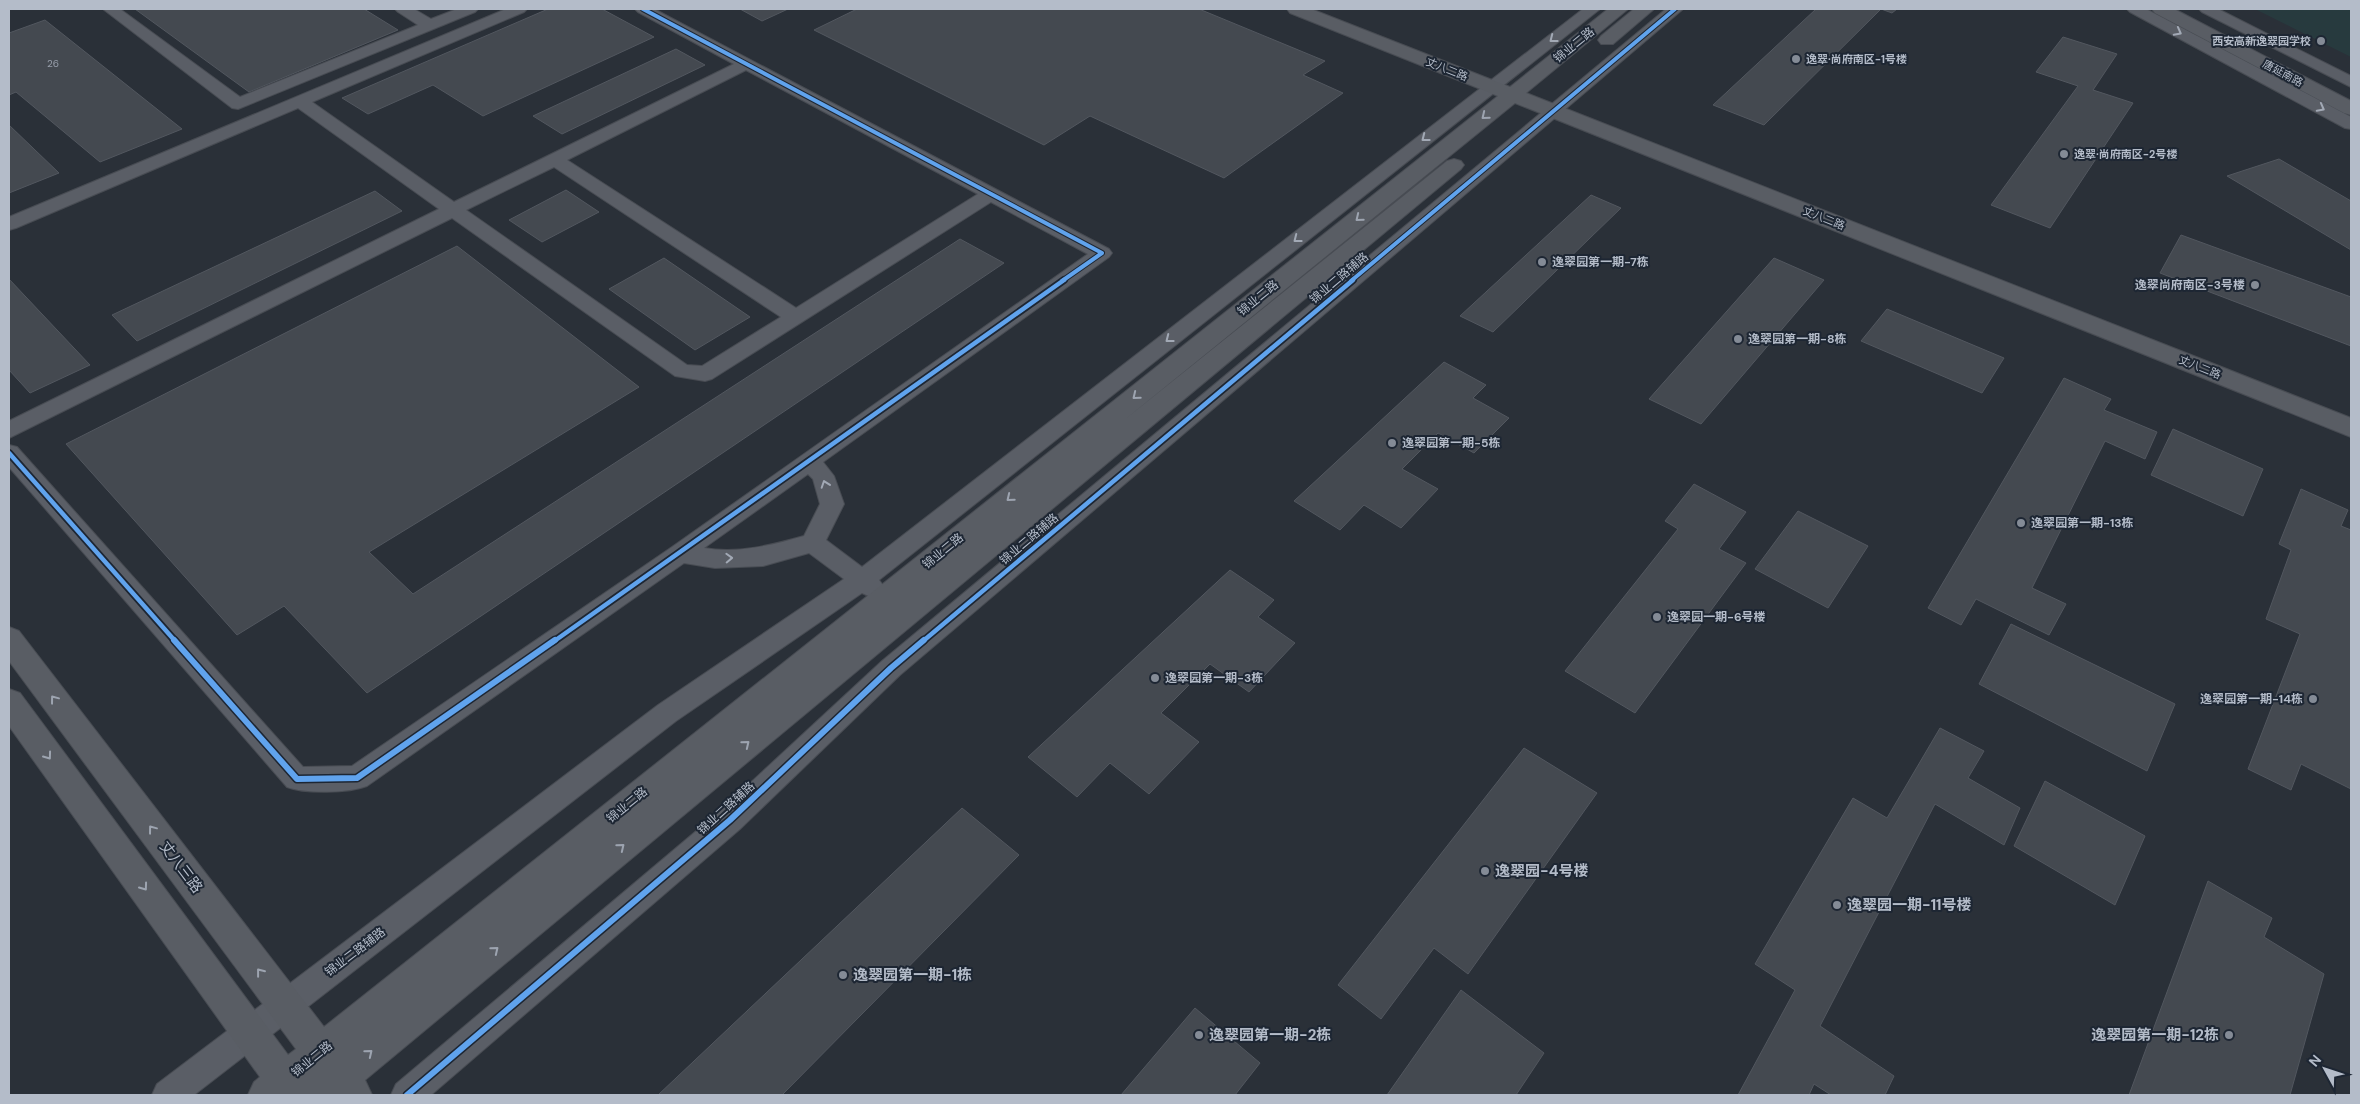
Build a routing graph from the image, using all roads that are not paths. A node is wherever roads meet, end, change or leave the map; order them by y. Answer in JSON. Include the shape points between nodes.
{"nodes":[{"id":1,"x":111,"y":9,"type":"edge"},
{"id":2,"x":403,"y":9,"type":"edge"},
{"id":3,"x":470,"y":9,"type":"edge"},
{"id":4,"x":519,"y":9,"type":"edge"},
{"id":5,"x":643,"y":9,"type":"edge"},
{"id":6,"x":1296,"y":9,"type":"edge"},
{"id":7,"x":1323,"y":9,"type":"edge"},
{"id":8,"x":1592,"y":9,"type":"edge"},
{"id":9,"x":1619,"y":9,"type":"edge"},
{"id":10,"x":1645,"y":9,"type":"edge"},
{"id":11,"x":1675,"y":9,"type":"edge"},
{"id":12,"x":2135,"y":9,"type":"edge"},
{"id":13,"x":2161,"y":9,"type":"edge"},
{"id":14,"x":2184,"y":9,"type":"edge"},
{"id":15,"x":2207,"y":9,"type":"edge"},
{"id":16,"x":430,"y":25,"type":"junction"},
{"id":17,"x":746,"y":64,"type":"junction"},
{"id":18,"x":2351,"y":82,"type":"edge"},
{"id":19,"x":1527,"y":94,"type":"junction"},
{"id":20,"x":2351,"y":96,"type":"edge"},
{"id":21,"x":300,"y":102,"type":"junction"},
{"id":22,"x":2351,"y":109,"type":"edge"},
{"id":23,"x":2351,"y":124,"type":"edge"},
{"id":24,"x":554,"y":158,"type":"junction"},
{"id":25,"x":991,"y":194,"type":"junction"},
{"id":26,"x":453,"y":209,"type":"junction"},
{"id":27,"x":9,"y":224,"type":"edge"},
{"id":28,"x":796,"y":317,"type":"junction"},
{"id":29,"x":2351,"y":413,"type":"edge"},
{"id":30,"x":2351,"y":428,"type":"edge"},
{"id":31,"x":9,"y":430,"type":"edge"},
{"id":32,"x":9,"y":453,"type":"edge"},
{"id":33,"x":808,"y":460,"type":"junction"},
{"id":34,"x":812,"y":543,"type":"junction"},
{"id":35,"x":680,"y":553,"type":"junction"},
{"id":36,"x":862,"y":580,"type":"junction"},
{"id":37,"x":896,"y":605,"type":"junction"},
{"id":38,"x":9,"y":639,"type":"edge"},
{"id":39,"x":9,"y":702,"type":"edge"},
{"id":40,"x":285,"y":1005,"type":"junction"},
{"id":41,"x":249,"y":1032,"type":"junction"},
{"id":42,"x":321,"y":1052,"type":"junction"},
{"id":43,"x":337,"y":1089,"type":"edge"},
{"id":44,"x":282,"y":1091,"type":"edge"},
{"id":45,"x":168,"y":1095,"type":"edge"},
{"id":46,"x":406,"y":1095,"type":"edge"}],
"edges":[{"from":1,"to":16,"type":"street","via":[[238,104]]},
{"from":2,"to":16,"type":"street"},
{"from":3,"to":16,"type":"street"},
{"from":4,"to":21,"type":"street"},
{"from":5,"to":17,"type":"street"},
{"from":6,"to":19,"type":"street","name":"丈八二路"},
{"from":7,"to":19,"type":"street","name":"丈八二路"},
{"from":8,"to":19,"type":"street","name":"锦业二路辅路","one_way":true},
{"from":9,"to":19,"type":"street","name":"锦业二路"},
{"from":10,"to":19,"type":"street","name":"锦业二路"},
{"from":11,"to":19,"type":"street","name":"锦业二路辅路"},
{"from":12,"to":23,"type":"street","one_way":true},
{"from":13,"to":22,"type":"street","name":"唐延南路"},
{"from":14,"to":20,"type":"street","name":"唐延南路"},
{"from":15,"to":18,"type":"street"},
{"from":17,"to":24,"type":"street"},
{"from":17,"to":25,"type":"street"},
{"from":19,"to":29,"type":"street","name":"丈八二路"},
{"from":19,"to":30,"type":"street","name":"丈八二路"},
{"from":19,"to":36,"type":"street","name":"锦业二路辅路","one_way":true},
{"from":19,"to":37,"type":"street","name":"锦业二路"},
{"from":19,"to":46,"type":"street","name":"锦业二路辅路","via":[[891,668],[730,820]]},
{"from":21,"to":26,"type":"street"},
{"from":21,"to":27,"type":"street"},
{"from":24,"to":26,"type":"street"},
{"from":24,"to":28,"type":"street"},
{"from":25,"to":28,"type":"street"},
{"from":25,"to":33,"type":"street","via":[[1102,253]]},
{"from":26,"to":28,"type":"street","via":[[682,370],[705,374]]},
{"from":26,"to":31,"type":"street"},
{"from":32,"to":35,"type":"street","via":[[297,778],[358,778]]},
{"from":34,"to":33,"type":"street","one_way":true,"via":[[832,504],[823,476]]},
{"from":33,"to":35,"type":"street"},
{"from":35,"to":34,"type":"street","one_way":true,"via":[[715,559],[763,557]]},
{"from":34,"to":36,"type":"street"},
{"from":36,"to":37,"type":"street"},
{"from":36,"to":40,"type":"street","name":"锦业二路辅路","via":[[667,713]]},
{"from":37,"to":42,"type":"street","name":"锦业二路"},
{"from":43,"to":37,"type":"street","name":"锦业二路","one_way":true},
{"from":40,"to":38,"type":"street","name":"丈八三路","one_way":true},
{"from":39,"to":41,"type":"street","one_way":true},
{"from":40,"to":41,"type":"street","name":"锦业二路辅路"},
{"from":40,"to":42,"type":"street","name":"丈八三路"},
{"from":41,"to":44,"type":"street"},
{"from":41,"to":45,"type":"street","name":"锦业二路辅路"},
{"from":42,"to":43,"type":"street","name":"丈八三路"},
{"from":42,"to":44,"type":"street","name":"锦业二路"}]}
